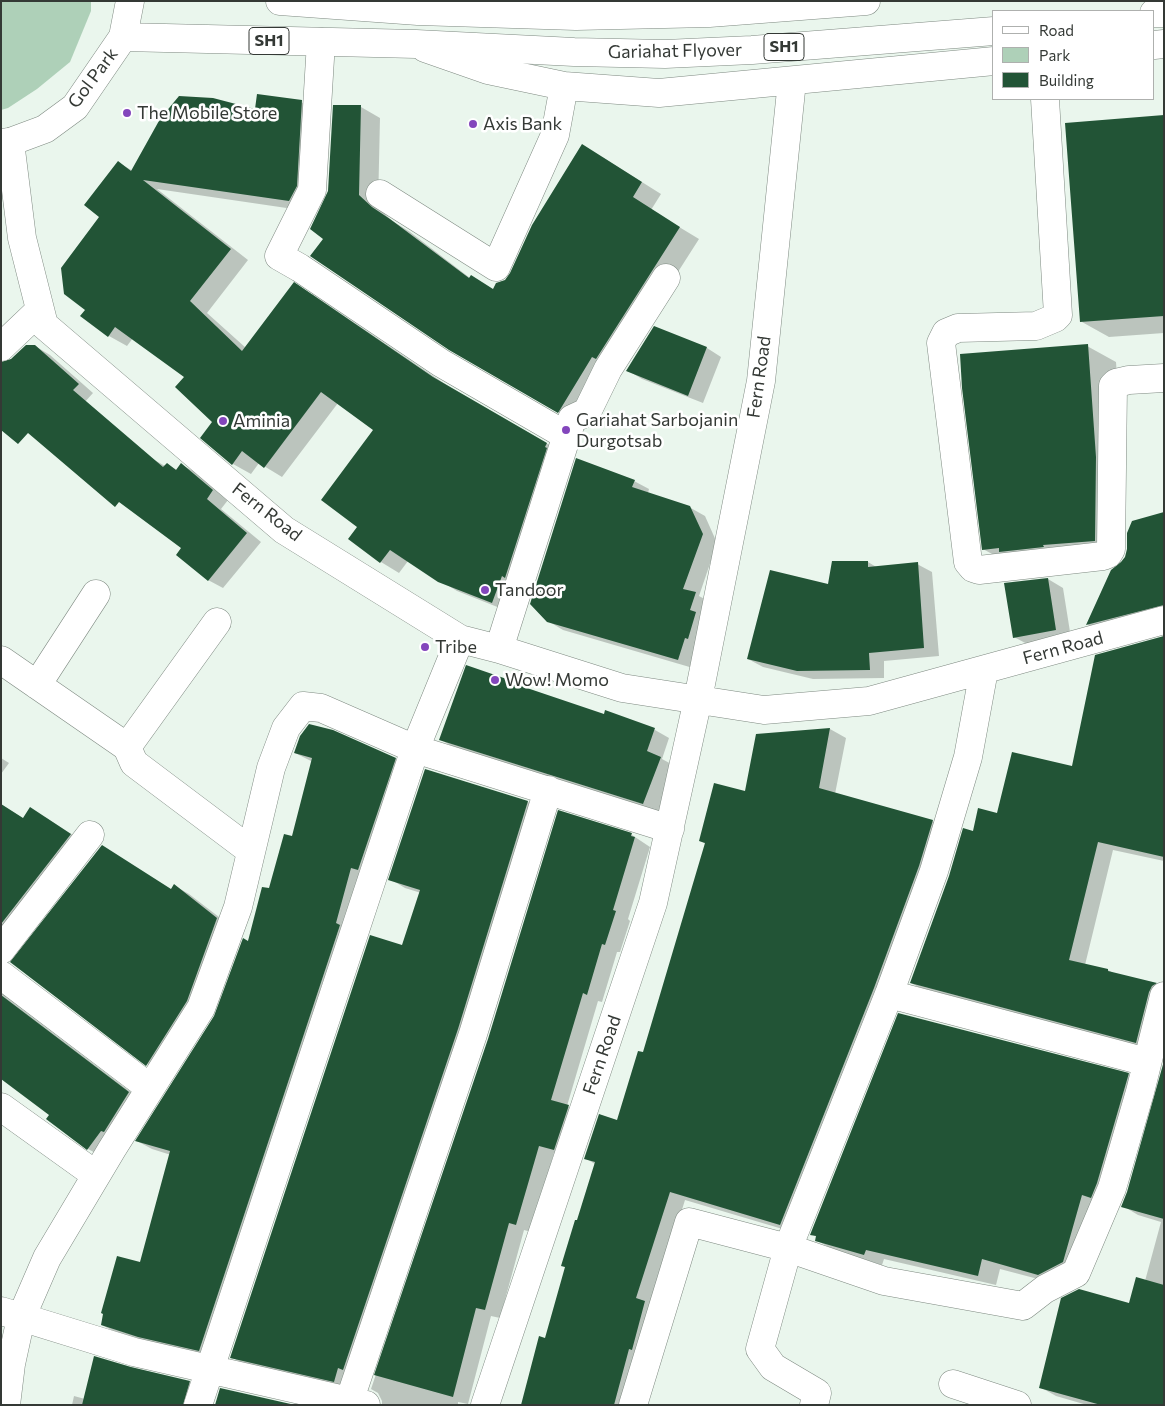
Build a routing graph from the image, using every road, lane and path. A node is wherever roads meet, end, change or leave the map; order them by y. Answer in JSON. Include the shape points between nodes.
{"nodes":[{"id":1,"x":130,"y":1,"type":"edge"},
{"id":2,"x":280,"y":1,"type":"edge"},
{"id":3,"x":866,"y":1,"type":"edge"},
{"id":4,"x":426,"y":4,"type":"edge"},
{"id":5,"x":992,"y":31,"type":"edge"},
{"id":6,"x":123,"y":37,"type":"junction"},
{"id":7,"x":321,"y":42,"type":"junction"},
{"id":8,"x":416,"y":44,"type":"junction"},
{"id":9,"x":992,"y":61,"type":"edge"},
{"id":10,"x":792,"y":81,"type":"junction"},
{"id":11,"x":564,"y":86,"type":"junction"},
{"id":12,"x":1045,"y":100,"type":"edge"},
{"id":13,"x":6,"y":143,"type":"edge"},
{"id":14,"x":380,"y":194,"type":"dead end"},
{"id":15,"x":666,"y":278,"type":"dead end"},
{"id":16,"x":40,"y":310,"type":"junction"},
{"id":17,"x":1,"y":347,"type":"edge"},
{"id":18,"x":1164,"y":378,"type":"edge"},
{"id":19,"x":567,"y":436,"type":"junction"},
{"id":20,"x":96,"y":594,"type":"dead end"},
{"id":21,"x":1164,"y":620,"type":"edge"},
{"id":22,"x":217,"y":622,"type":"dead end"},
{"id":23,"x":460,"y":639,"type":"junction"},
{"id":24,"x":499,"y":649,"type":"junction"},
{"id":25,"x":1,"y":660,"type":"edge"},
{"id":26,"x":984,"y":670,"type":"junction"},
{"id":27,"x":37,"y":685,"type":"junction"},
{"id":28,"x":698,"y":700,"type":"junction"},
{"id":29,"x":127,"y":747,"type":"junction"},
{"id":30,"x":416,"y":748,"type":"junction"},
{"id":31,"x":548,"y":790,"type":"junction"},
{"id":32,"x":670,"y":829,"type":"junction"},
{"id":33,"x":90,"y":835,"type":"dead end"},
{"id":34,"x":251,"y":850,"type":"junction"},
{"id":35,"x":1,"y":950,"type":"edge"},
{"id":36,"x":1,"y":975,"type":"edge"},
{"id":37,"x":889,"y":994,"type":"junction"},
{"id":38,"x":1164,"y":996,"type":"edge"},
{"id":39,"x":1147,"y":1062,"type":"junction"},
{"id":40,"x":150,"y":1088,"type":"junction"},
{"id":41,"x":1,"y":1107,"type":"edge"},
{"id":42,"x":96,"y":1176,"type":"junction"},
{"id":43,"x":788,"y":1248,"type":"junction"},
{"id":44,"x":11,"y":1315,"type":"edge"},
{"id":45,"x":210,"y":1369,"type":"junction"},
{"id":46,"x":952,"y":1384,"type":"dead end"},
{"id":47,"x":354,"y":1403,"type":"edge"},
{"id":48,"x":6,"y":1405,"type":"edge"},
{"id":49,"x":198,"y":1405,"type":"edge"},
{"id":50,"x":485,"y":1405,"type":"edge"},
{"id":51,"x":633,"y":1405,"type":"edge"},
{"id":52,"x":814,"y":1405,"type":"edge"},
{"id":53,"x":1017,"y":1405,"type":"edge"}],
"edges":[{"from":1,"to":6,"type":"street","name":"Gol Park"},
{"from":2,"to":4,"type":"street","number":"SH1"},
{"from":3,"to":4,"type":"street","name":"Gariahat Flyover","number":"SH1","via":[[709,13],[576,16]]},
{"from":5,"to":8,"type":"street","name":"Gariahat Flyover","number":"SH1","via":[[665,54]]},
{"from":6,"to":7,"type":"street","number":"SH1"},
{"from":6,"to":13,"type":"street","name":"Gol Park","via":[[76,107],[45,129]]},
{"from":7,"to":8,"type":"street","number":"SH1"},
{"from":7,"to":19,"type":"street","via":[[312,190],[279,256],[441,363]]},
{"from":8,"to":11,"type":"street","via":[[488,70]]},
{"from":9,"to":10,"type":"street"},
{"from":10,"to":11,"type":"street","via":[[659,93]]},
{"from":10,"to":28,"type":"street","name":"Fern Road","via":[[761,381]]},
{"from":11,"to":14,"type":"street","via":[[555,135],[496,268]]},
{"from":12,"to":18,"type":"street","via":[[1058,315],[1036,326],[958,328],[946,333],[940,343],[968,562],[973,568],[979,570],[1108,554],[1111,549],[1113,386],[1129,380]]},
{"from":13,"to":16,"type":"street","name":"Fern Road","via":[[22,238]]},
{"from":15,"to":19,"type":"street","via":[[608,369],[586,412],[572,418]]},
{"from":16,"to":17,"type":"street"},
{"from":16,"to":23,"type":"street","name":"Fern Road","via":[[44,325],[284,530]]},
{"from":19,"to":24,"type":"street"},
{"from":20,"to":27,"type":"street"},
{"from":21,"to":26,"type":"street","name":"Fern Road"},
{"from":22,"to":29,"type":"street"},
{"from":23,"to":24,"type":"street","name":"Fern Road"},
{"from":23,"to":30,"type":"street"},
{"from":24,"to":28,"type":"street","name":"Fern Road","via":[[622,688]]},
{"from":25,"to":27,"type":"street"},
{"from":26,"to":28,"type":"street","name":"Fern Road","via":[[870,701],[764,710]]},
{"from":26,"to":37,"type":"street","via":[[968,757],[934,871]]},
{"from":27,"to":29,"type":"street"},
{"from":28,"to":32,"type":"street","name":"Fern Road"},
{"from":29,"to":34,"type":"street","via":[[134,763]]},
{"from":30,"to":31,"type":"street"},
{"from":30,"to":34,"type":"street","via":[[321,708],[303,706],[286,728],[270,768]]},
{"from":30,"to":45,"type":"street"},
{"from":31,"to":32,"type":"street"},
{"from":31,"to":47,"type":"street"},
{"from":32,"to":50,"type":"street","name":"Fern Road","via":[[654,903]]},
{"from":33,"to":35,"type":"street"},
{"from":34,"to":40,"type":"street","via":[[238,907],[201,1008]]},
{"from":36,"to":40,"type":"street"},
{"from":37,"to":39,"type":"street"},
{"from":37,"to":43,"type":"street"},
{"from":38,"to":39,"type":"street"},
{"from":39,"to":43,"type":"street","via":[[1112,1188],[1076,1272],[1023,1306],[884,1281]]},
{"from":40,"to":42,"type":"street"},
{"from":41,"to":42,"type":"street"},
{"from":42,"to":44,"type":"street"},
{"from":43,"to":51,"type":"street","via":[[689,1222]]},
{"from":43,"to":52,"type":"street","via":[[760,1349],[773,1366],[817,1393]]},
{"from":44,"to":45,"type":"street","via":[[134,1352]]},
{"from":44,"to":48,"type":"street","via":[[11,1364]]},
{"from":45,"to":47,"type":"street"},
{"from":45,"to":49,"type":"street"},
{"from":46,"to":53,"type":"street"}]}
